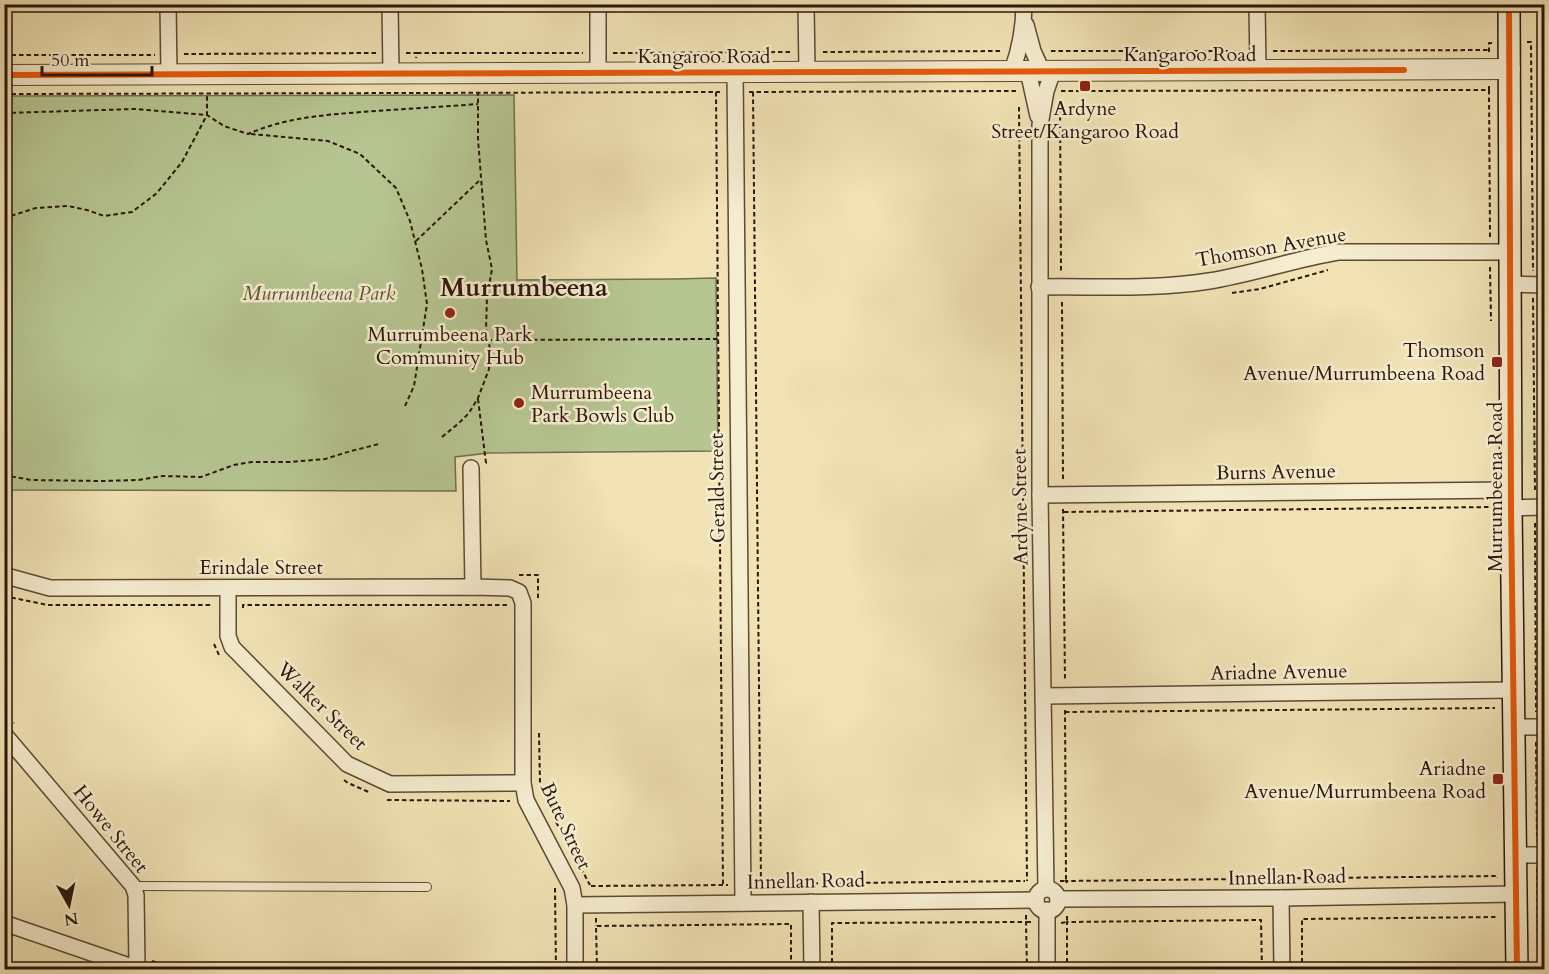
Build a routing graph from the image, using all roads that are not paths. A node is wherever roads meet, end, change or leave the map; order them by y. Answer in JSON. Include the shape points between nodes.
{"nodes":[{"id":1,"x":168,"y":4,"type":"edge"},
{"id":2,"x":390,"y":4,"type":"edge"},
{"id":3,"x":598,"y":4,"type":"edge"},
{"id":4,"x":806,"y":4,"type":"edge"},
{"id":5,"x":1257,"y":4,"type":"edge"},
{"id":6,"x":1509,"y":4,"type":"edge"},
{"id":7,"x":1024,"y":12,"type":"edge"},
{"id":8,"x":1026,"y":51,"type":"junction"},
{"id":9,"x":1258,"y":61,"type":"junction"},
{"id":10,"x":807,"y":62,"type":"junction"},
{"id":11,"x":598,"y":63,"type":"junction"},
{"id":12,"x":169,"y":64,"type":"junction"},
{"id":13,"x":1510,"y":69,"type":"junction"},
{"id":14,"x":1034,"y":71,"type":"junction"},
{"id":15,"x":391,"y":73,"type":"junction"},
{"id":16,"x":4,"y":75,"type":"edge"},
{"id":17,"x":735,"y":82,"type":"junction"},
{"id":18,"x":1033,"y":91,"type":"junction"},
{"id":19,"x":1510,"y":252,"type":"junction"},
{"id":20,"x":1545,"y":285,"type":"edge"},
{"id":21,"x":1039,"y":287,"type":"junction"},
{"id":22,"x":1511,"y":290,"type":"junction"},
{"id":23,"x":1539,"y":296,"type":"edge"},
{"id":24,"x":471,"y":468,"type":"road end"},
{"id":25,"x":1040,"y":495,"type":"junction"},
{"id":26,"x":1505,"y":502,"type":"junction"},
{"id":27,"x":1540,"y":507,"type":"edge"},
{"id":28,"x":4,"y":577,"type":"edge"},
{"id":29,"x":473,"y":587,"type":"junction"},
{"id":30,"x":228,"y":588,"type":"junction"},
{"id":31,"x":519,"y":592,"type":"joint"},
{"id":32,"x":1514,"y":690,"type":"junction"},
{"id":33,"x":1044,"y":696,"type":"junction"},
{"id":34,"x":1514,"y":727,"type":"junction"},
{"id":35,"x":1540,"y":727,"type":"edge"},
{"id":36,"x":4,"y":734,"type":"edge"},
{"id":37,"x":523,"y":783,"type":"junction"},
{"id":38,"x":1533,"y":855,"type":"edge"},
{"id":39,"x":133,"y":886,"type":"junction"},
{"id":40,"x":427,"y":887,"type":"dead end"},
{"id":41,"x":1507,"y":894,"type":"junction"},
{"id":42,"x":1281,"y":898,"type":"junction"},
{"id":43,"x":1051,"y":900,"type":"junction"},
{"id":44,"x":811,"y":902,"type":"junction"},
{"id":45,"x":743,"y":903,"type":"junction"},
{"id":46,"x":575,"y":904,"type":"junction"},
{"id":47,"x":4,"y":923,"type":"edge"},
{"id":48,"x":139,"y":969,"type":"edge"},
{"id":49,"x":575,"y":969,"type":"edge"},
{"id":50,"x":812,"y":969,"type":"edge"},
{"id":51,"x":1047,"y":969,"type":"edge"},
{"id":52,"x":1282,"y":969,"type":"edge"},
{"id":53,"x":1517,"y":969,"type":"edge"}],
"edges":[{"from":1,"to":12,"type":"street"},
{"from":2,"to":15,"type":"street"},
{"from":3,"to":11,"type":"street"},
{"from":4,"to":10,"type":"street"},
{"from":5,"to":9,"type":"street"},
{"from":6,"to":13,"type":"main road","name":"Murrumbeena Road"},
{"from":7,"to":8,"type":"street"},
{"from":8,"to":14,"type":"street"},
{"from":8,"to":14,"type":"street","name":"Ardyne Street"},
{"from":9,"to":13,"type":"street","name":"Kangaroo Road","via":[[1489,60]]},
{"from":9,"to":14,"type":"street","name":"Kangaroo Road"},
{"from":10,"to":14,"type":"street","name":"Kangaroo Road"},
{"from":10,"to":17,"type":"street","name":"Kangaroo Road"},
{"from":11,"to":15,"type":"street","name":"Kangaroo Road"},
{"from":11,"to":17,"type":"street","name":"Kangaroo Road"},
{"from":12,"to":15,"type":"street","name":"Kangaroo Road"},
{"from":12,"to":16,"type":"street","name":"Kangaroo Road"},
{"from":13,"to":19,"type":"main road","name":"Murrumbeena Road"},
{"from":14,"to":18,"type":"street","name":"Ardyne Street"},
{"from":14,"to":18,"type":"street"},
{"from":17,"to":45,"type":"street","name":"Gerald Street"},
{"from":18,"to":21,"type":"street","name":"Ardyne Street","via":[[1040,124]]},
{"from":19,"to":21,"type":"street","name":"Thomson Avenue","via":[[1338,252],[1248,274],[1175,285]]},
{"from":19,"to":22,"type":"main road","name":"Murrumbeena Road"},
{"from":20,"to":22,"type":"street"},
{"from":21,"to":25,"type":"street","name":"Ardyne Street"},
{"from":22,"to":23,"type":"street"},
{"from":22,"to":26,"type":"main road","name":"Murrumbeena Road"},
{"from":24,"to":29,"type":"street"},
{"from":25,"to":26,"type":"street","name":"Burns Avenue"},
{"from":25,"to":33,"type":"street","name":"Ardyne Street"},
{"from":26,"to":27,"type":"street","name":"Burns Avenue"},
{"from":26,"to":32,"type":"main road","name":"Murrumbeena Road"},
{"from":28,"to":30,"type":"street","name":"Erindale Street","via":[[50,588]]},
{"from":29,"to":30,"type":"street","name":"Erindale Street"},
{"from":29,"to":31,"type":"street","name":"Erindale Street","via":[[510,588]]},
{"from":30,"to":37,"type":"street","name":"Walker Street","via":[[228,636],[232,647],[347,764],[390,784]]},
{"from":31,"to":37,"type":"street","name":"Bute Street","via":[[524,603]]},
{"from":32,"to":33,"type":"street","name":"Ariadne Avenue"},
{"from":32,"to":34,"type":"main road","name":"Murrumbeena Road"},
{"from":33,"to":43,"type":"street","name":"Ardyne Street"},
{"from":34,"to":35,"type":"street"},
{"from":34,"to":38,"type":"main road","name":"Murrumbeena Road"},
{"from":36,"to":39,"type":"street","name":"Howe Street"},
{"from":37,"to":46,"type":"street","name":"Bute Street","via":[[526,800],[572,888]]},
{"from":38,"to":41,"type":"main road","name":"Murrumbeena Road"},
{"from":39,"to":40,"type":"lane"},
{"from":39,"to":48,"type":"street","name":"Howe Street"},
{"from":41,"to":42,"type":"street","name":"Innellan Road"},
{"from":41,"to":53,"type":"main road","name":"Murrumbeena Road"},
{"from":42,"to":43,"type":"street","name":"Innellan Road"},
{"from":42,"to":52,"type":"street"},
{"from":43,"to":44,"type":"street","name":"Innellan Road"},
{"from":43,"to":51,"type":"street","name":"Ardyne Street"},
{"from":44,"to":45,"type":"street","name":"Innellan Road"},
{"from":44,"to":50,"type":"street"},
{"from":45,"to":46,"type":"street","name":"Innellan Road"},
{"from":46,"to":49,"type":"street","name":"Bute Street"},
{"from":47,"to":48,"type":"street"}]}
